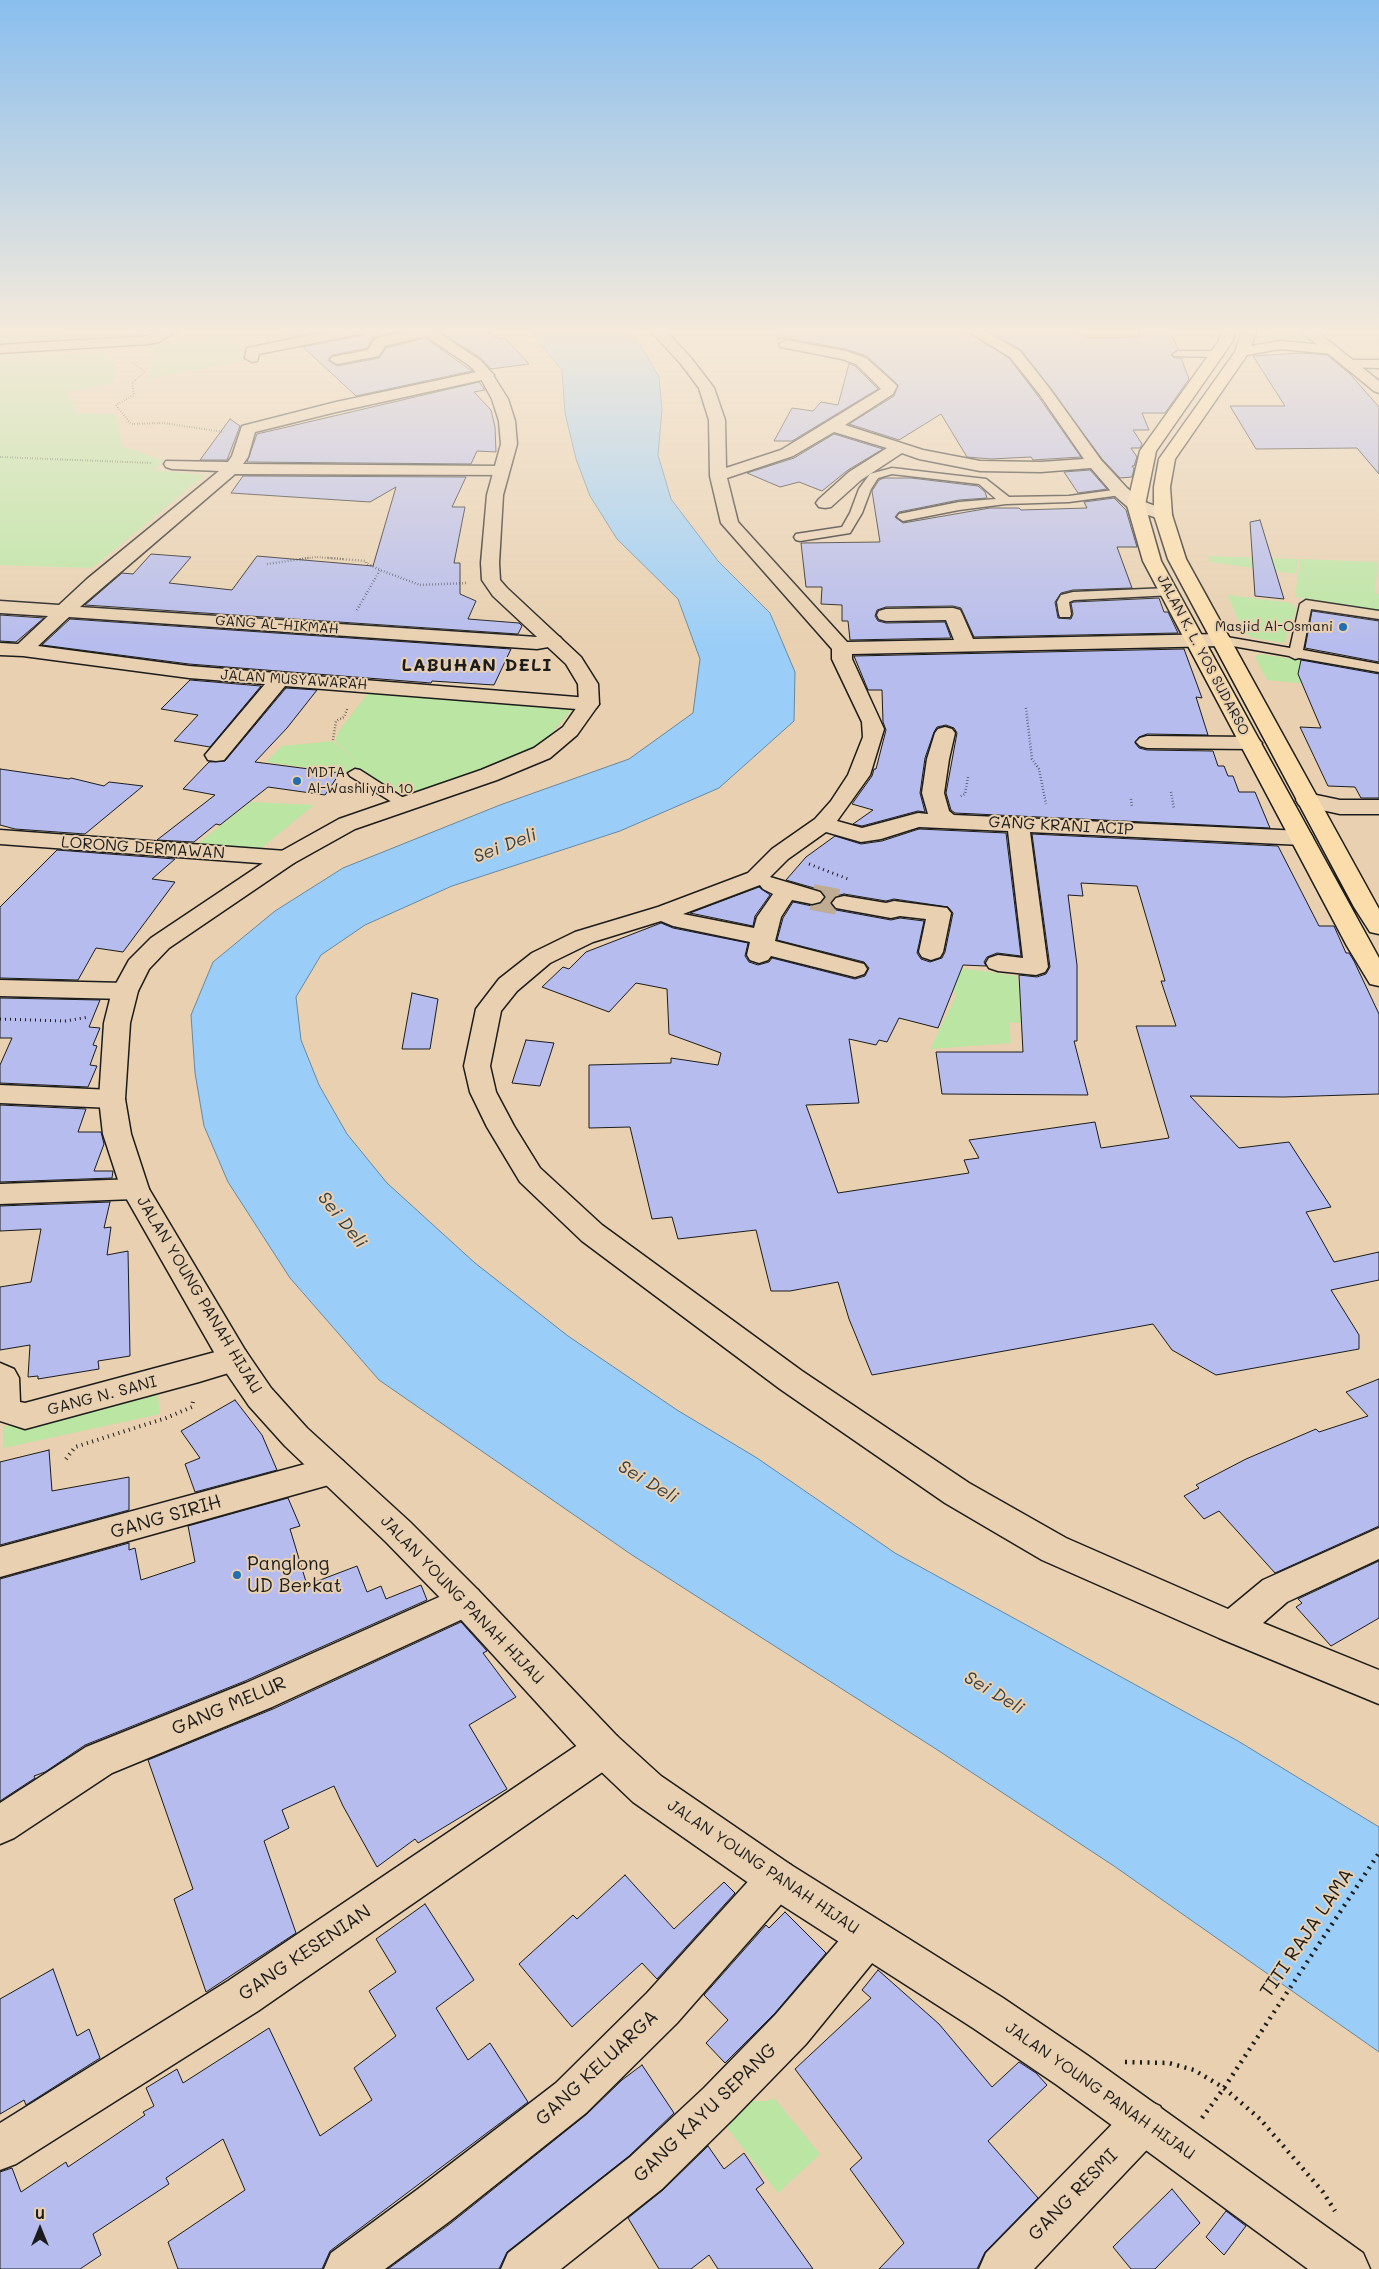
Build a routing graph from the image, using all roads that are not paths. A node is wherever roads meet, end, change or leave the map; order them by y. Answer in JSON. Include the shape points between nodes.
{"nodes":[{"id":1,"x":246,"y":435,"type":"edge"},
{"id":2,"x":509,"y":435,"type":"edge"},
{"id":3,"x":717,"y":435,"type":"edge"},
{"id":4,"x":817,"y":435,"type":"edge"},
{"id":5,"x":864,"y":435,"type":"edge"},
{"id":6,"x":1075,"y":435,"type":"edge"},
{"id":7,"x":1159,"y":435,"type":"edge"},
{"id":8,"x":1183,"y":435,"type":"edge"},
{"id":9,"x":899,"y":448,"type":"junction"},
{"id":10,"x":1095,"y":463,"type":"junction"},
{"id":11,"x":172,"y":464,"type":"road end"},
{"id":12,"x":231,"y":469,"type":"junction"},
{"id":13,"x":500,"y":471,"type":"junction"},
{"id":14,"x":718,"y":476,"type":"junction"},
{"id":15,"x":1128,"y":498,"type":"junction"},
{"id":16,"x":1006,"y":501,"type":"junction"},
{"id":17,"x":825,"y":503,"type":"dead end"},
{"id":18,"x":1163,"y":515,"type":"junction"},
{"id":19,"x":902,"y":517,"type":"dead end"},
{"id":20,"x":800,"y":536,"type":"dead end"},
{"id":21,"x":1169,"y":592,"type":"junction"},
{"id":22,"x":0,"y":607,"type":"edge"},
{"id":23,"x":66,"y":611,"type":"junction"},
{"id":24,"x":1065,"y":614,"type":"dead end"},
{"id":25,"x":886,"y":615,"type":"dead end"},
{"id":26,"x":1379,"y":615,"type":"edge"},
{"id":27,"x":1221,"y":640,"type":"junction"},
{"id":28,"x":553,"y":641,"type":"junction"},
{"id":29,"x":1196,"y":641,"type":"junction"},
{"id":30,"x":966,"y":645,"type":"junction"},
{"id":31,"x":842,"y":648,"type":"junction"},
{"id":32,"x":0,"y":649,"type":"edge"},
{"id":33,"x":23,"y":650,"type":"junction"},
{"id":34,"x":1295,"y":654,"type":"junction"},
{"id":35,"x":1379,"y":668,"type":"edge"},
{"id":36,"x":280,"y":679,"type":"junction"},
{"id":37,"x":589,"y":704,"type":"junction"},
{"id":38,"x":945,"y":733,"type":"dead end"},
{"id":39,"x":1147,"y":742,"type":"dead end"},
{"id":40,"x":1251,"y":743,"type":"junction"},
{"id":41,"x":216,"y":755,"type":"dead end"},
{"id":42,"x":356,"y":772,"type":"dead end"},
{"id":43,"x":1307,"y":800,"type":"junction"},
{"id":44,"x":405,"y":804,"type":"junction"},
{"id":45,"x":1379,"y":807,"type":"edge"},
{"id":46,"x":946,"y":821,"type":"junction"},
{"id":47,"x":823,"y":824,"type":"junction"},
{"id":48,"x":1018,"y":824,"type":"junction"},
{"id":49,"x":0,"y":837,"type":"edge"},
{"id":50,"x":1302,"y":838,"type":"junction"},
{"id":51,"x":286,"y":858,"type":"junction"},
{"id":52,"x":756,"y":878,"type":"junction"},
{"id":53,"x":786,"y":891,"type":"junction"},
{"id":54,"x":812,"y":897,"type":"tunnel mouth"},
{"id":55,"x":844,"y":903,"type":"tunnel mouth"},
{"id":56,"x":666,"y":912,"type":"junction"},
{"id":57,"x":1379,"y":927,"type":"edge"},
{"id":58,"x":761,"y":949,"type":"junction"},
{"id":59,"x":931,"y":952,"type":"dead end"},
{"id":60,"x":998,"y":962,"type":"dead end"},
{"id":61,"x":854,"y":969,"type":"dead end"},
{"id":62,"x":1379,"y":978,"type":"edge"},
{"id":63,"x":0,"y":988,"type":"edge"},
{"id":64,"x":122,"y":1002,"type":"junction"},
{"id":65,"x":0,"y":1094,"type":"edge"},
{"id":66,"x":112,"y":1099,"type":"junction"},
{"id":67,"x":135,"y":1189,"type":"junction"},
{"id":68,"x":0,"y":1194,"type":"edge"},
{"id":69,"x":234,"y":1359,"type":"junction"},
{"id":70,"x":0,"y":1375,"type":"edge"},
{"id":71,"x":331,"y":1470,"type":"junction"},
{"id":72,"x":1379,"y":1543,"type":"edge"},
{"id":73,"x":0,"y":1562,"type":"edge"},
{"id":74,"x":466,"y":1601,"type":"junction"},
{"id":75,"x":1232,"y":1627,"type":"junction"},
{"id":76,"x":1379,"y":1687,"type":"edge"},
{"id":77,"x":604,"y":1749,"type":"junction"},
{"id":78,"x":0,"y":1825,"type":"edge"},
{"id":79,"x":777,"y":1879,"type":"junction"},
{"id":80,"x":868,"y":1937,"type":"junction"},
{"id":81,"x":1145,"y":2121,"type":"junction"},
{"id":82,"x":0,"y":2148,"type":"edge"},
{"id":83,"x":347,"y":2269,"type":"edge"},
{"id":84,"x":524,"y":2269,"type":"edge"},
{"id":85,"x":1002,"y":2269,"type":"edge"},
{"id":86,"x":1347,"y":2269,"type":"edge"}],
"edges":[{"from":1,"to":12,"type":"street","via":[[240,456]]},
{"from":2,"to":13,"type":"street"},
{"from":3,"to":14,"type":"street"},
{"from":4,"to":14,"type":"street","via":[[787,453]]},
{"from":5,"to":9,"type":"street"},
{"from":6,"to":10,"type":"street"},
{"from":7,"to":15,"type":"highway","name":"JALAN K. L. YOS SUDARSO","via":[[1148,451]]},
{"from":8,"to":18,"type":"highway","name":"JALAN K. L. YOS SUDARSO","via":[[1167,460],[1162,487]]},
{"from":9,"to":10,"type":"street","via":[[980,466],[1033,468]]},
{"from":9,"to":17,"type":"street","via":[[855,476]]},
{"from":10,"to":15,"type":"street"},
{"from":11,"to":12,"type":"street","via":[[226,466]]},
{"from":12,"to":13,"type":"street"},
{"from":12,"to":23,"type":"street"},
{"from":13,"to":28,"type":"street","via":[[493,509],[491,580]]},
{"from":14,"to":31,"type":"street","via":[[730,523]]},
{"from":15,"to":16,"type":"lane"},
{"from":15,"to":18,"type":"street"},
{"from":15,"to":21,"type":"highway","name":"JALAN K. L. YOS SUDARSO","via":[[1152,561]]},
{"from":16,"to":19,"type":"lane"},
{"from":16,"to":20,"type":"lane","via":[[982,481],[892,471],[874,476],[846,530]]},
{"from":18,"to":27,"type":"highway","name":"JALAN K. L. YOS SUDARSO","via":[[1177,559]]},
{"from":21,"to":24,"type":"lane","via":[[1073,596],[1063,602]]},
{"from":21,"to":29,"type":"highway","name":"JALAN K. L. YOS SUDARSO"},
{"from":22,"to":23,"type":"street","name":"GANG AL-HIKMAH"},
{"from":23,"to":28,"type":"street","name":"GANG AL-HIKMAH","via":[[537,643]]},
{"from":23,"to":33,"type":"street"},
{"from":25,"to":30,"type":"street","via":[[953,614]]},
{"from":26,"to":34,"type":"lane","via":[[1306,604]]},
{"from":27,"to":29,"type":"street"},
{"from":27,"to":34,"type":"lane"},
{"from":27,"to":43,"type":"highway","name":"JALAN K. L. YOS SUDARSO"},
{"from":28,"to":37,"type":"street","via":[[574,661],[588,684]]},
{"from":29,"to":30,"type":"street"},
{"from":29,"to":40,"type":"highway","name":"JALAN K. L. YOS SUDARSO"},
{"from":30,"to":31,"type":"street"},
{"from":31,"to":47,"type":"street","via":[[842,659],[874,729],[859,775]]},
{"from":32,"to":33,"type":"street","name":"JALAN MUSYAWARAH"},
{"from":33,"to":36,"type":"street","name":"JALAN MUSYAWARAH","via":[[155,668]]},
{"from":34,"to":35,"type":"lane"},
{"from":36,"to":37,"type":"street","name":"JALAN MUSYAWARAH"},
{"from":36,"to":41,"type":"street"},
{"from":37,"to":44,"type":"street","name":"JALAN YOUNG PANAH HIJAU","via":[[570,731],[542,753]]},
{"from":38,"to":46,"type":"street","via":[[933,793],[939,813]]},
{"from":39,"to":40,"type":"street"},
{"from":40,"to":50,"type":"highway","name":"JALAN K. L. YOS SUDARSO"},
{"from":42,"to":44,"type":"lane"},
{"from":43,"to":45,"type":"street","via":[[1340,806]]},
{"from":43,"to":57,"type":"highway","name":"JALAN K. L. YOS SUDARSO"},
{"from":44,"to":51,"type":"street","name":"JALAN YOUNG PANAH HIJAU","via":[[347,824]]},
{"from":46,"to":47,"type":"street","name":"GANG KRANI ACIP","via":[[918,820],[861,835]]},
{"from":46,"to":48,"type":"street","name":"GANG KRANI ACIP"},
{"from":47,"to":52,"type":"street","via":[[780,854]]},
{"from":48,"to":50,"type":"street","name":"GANG KRANI ACIP"},
{"from":48,"to":60,"type":"street","via":[[1036,967]]},
{"from":49,"to":51,"type":"street","name":"LORONG DERMAWAN"},
{"from":50,"to":62,"type":"highway","name":"JALAN K. L. YOS SUDARSO"},
{"from":51,"to":64,"type":"street","name":"JALAN YOUNG PANAH HIJAU","via":[[160,943],[138,965]]},
{"from":52,"to":53,"type":"street"},
{"from":52,"to":56,"type":"street"},
{"from":53,"to":54,"type":"street"},
{"from":53,"to":58,"type":"street","via":[[769,917]]},
{"from":55,"to":59,"type":"street","via":[[939,913]]},
{"from":56,"to":58,"type":"street","via":[[673,919]]},
{"from":56,"to":75,"type":"street","via":[[584,938],[541,958],[508,985],[489,1009],[477,1066],[483,1092],[530,1175],[592,1233],[791,1380],[957,1492],[1054,1549]]},
{"from":58,"to":61,"type":"street","via":[[788,951]]},
{"from":63,"to":64,"type":"street"},
{"from":64,"to":66,"type":"street","name":"JALAN YOUNG PANAH HIJAU"},
{"from":65,"to":66,"type":"street"},
{"from":66,"to":67,"type":"street","name":"JALAN YOUNG PANAH HIJAU","via":[[117,1134]]},
{"from":67,"to":68,"type":"street"},
{"from":67,"to":69,"type":"street","name":"JALAN YOUNG PANAH HIJAU"},
{"from":69,"to":70,"type":"street","name":"GANG N. SANI","via":[[25,1416],[5,1410],[3,1378]]},
{"from":69,"to":71,"type":"street","name":"JALAN YOUNG PANAH HIJAU","via":[[260,1397]]},
{"from":71,"to":73,"type":"street","name":"GANG SIRIH"},
{"from":71,"to":74,"type":"street","name":"JALAN YOUNG PANAH HIJAU"},
{"from":72,"to":75,"type":"street","via":[[1275,1591]]},
{"from":74,"to":77,"type":"street","name":"JALAN YOUNG PANAH HIJAU"},
{"from":74,"to":78,"type":"street","name":"GANG MELUR","via":[[259,1695],[99,1760]]},
{"from":75,"to":76,"type":"street"},
{"from":77,"to":79,"type":"street","name":"JALAN YOUNG PANAH HIJAU","via":[[647,1789]]},
{"from":77,"to":82,"type":"street","name":"GANG KESENIAN","via":[[243,1996]]},
{"from":79,"to":80,"type":"street","name":"JALAN YOUNG PANAH HIJAU"},
{"from":79,"to":83,"type":"street","name":"GANG KELUARGA","via":[[662,2008],[571,2098]]},
{"from":80,"to":81,"type":"street","name":"JALAN YOUNG PANAH HIJAU"},
{"from":80,"to":84,"type":"street","name":"GANG KAYU SEPANG","via":[[791,2029],[699,2122],[646,2173]]},
{"from":81,"to":85,"type":"street","name":"GANG RESMI"},
{"from":81,"to":86,"type":"street","name":"JALAN YOUNG PANAH HIJAU"}]}
